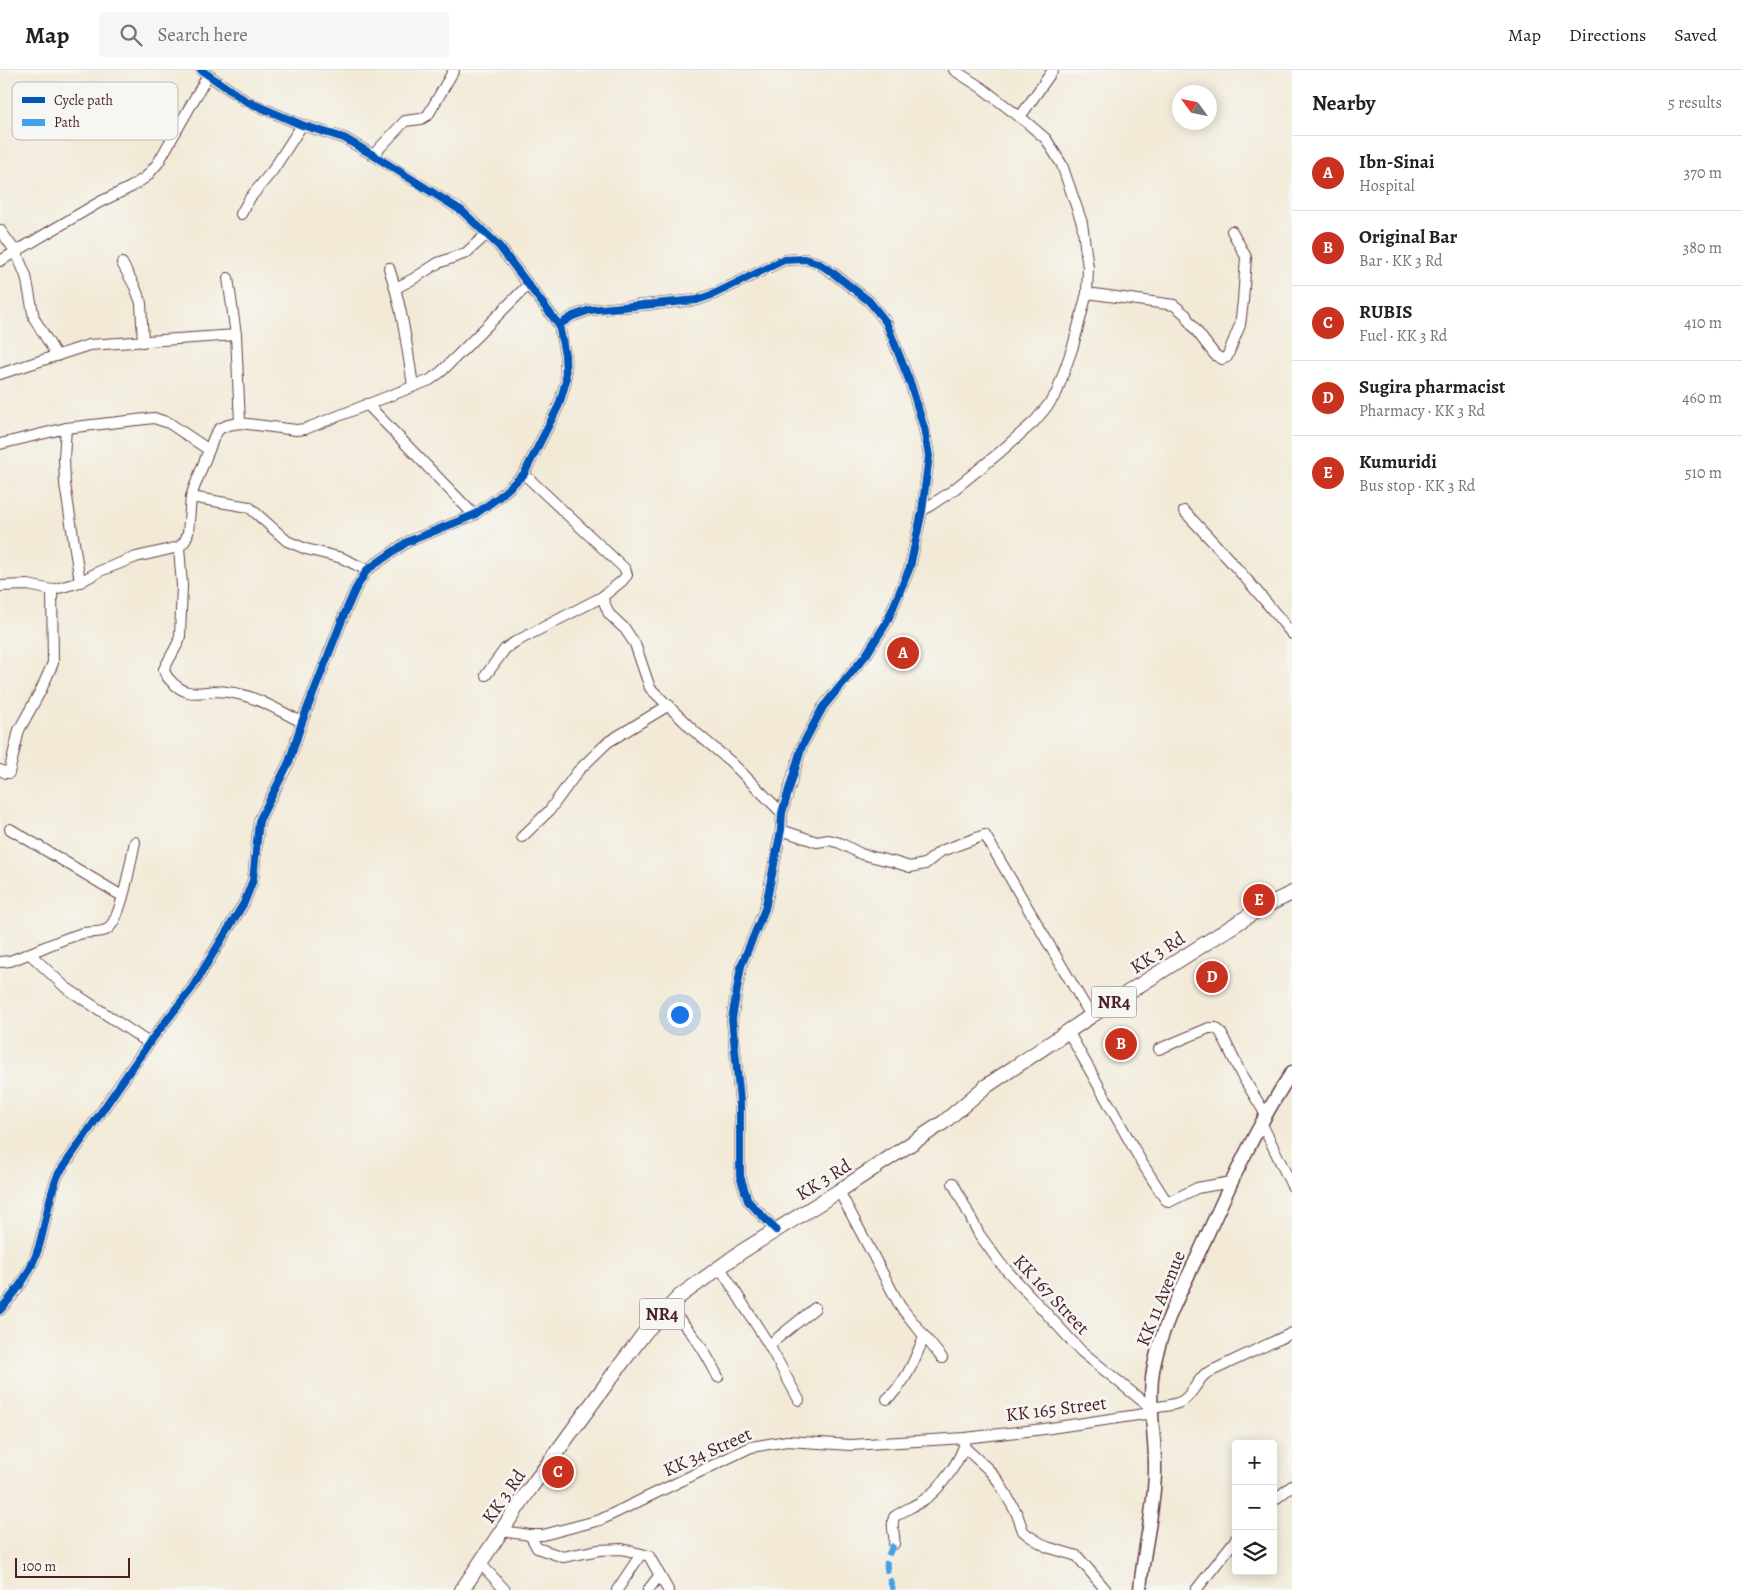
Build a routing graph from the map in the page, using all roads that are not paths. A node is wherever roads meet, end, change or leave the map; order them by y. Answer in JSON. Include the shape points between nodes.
{"nodes":[{"id":1,"x":454,"y":70,"type":"edge"},
{"id":2,"x":954,"y":70,"type":"edge"},
{"id":3,"x":1053,"y":70,"type":"edge"},
{"id":4,"x":204,"y":73,"type":"edge"},
{"id":5,"x":1020,"y":117,"type":"junction"},
{"id":6,"x":178,"y":124,"type":"edge"},
{"id":7,"x":302,"y":125,"type":"junction"},
{"id":8,"x":170,"y":140,"type":"edge"},
{"id":9,"x":373,"y":155,"type":"junction"},
{"id":10,"x":240,"y":214,"type":"dead end"},
{"id":11,"x":0,"y":230,"type":"edge"},
{"id":12,"x":1232,"y":231,"type":"dead end"},
{"id":13,"x":487,"y":234,"type":"junction"},
{"id":14,"x":16,"y":252,"type":"junction"},
{"id":15,"x":0,"y":261,"type":"edge"},
{"id":16,"x":122,"y":263,"type":"dead end"},
{"id":17,"x":389,"y":268,"type":"dead end"},
{"id":18,"x":228,"y":278,"type":"dead end"},
{"id":19,"x":528,"y":285,"type":"junction"},
{"id":20,"x":396,"y":288,"type":"junction"},
{"id":21,"x":1087,"y":293,"type":"junction"},
{"id":22,"x":559,"y":325,"type":"junction"},
{"id":23,"x":236,"y":335,"type":"junction"},
{"id":24,"x":143,"y":342,"type":"junction"},
{"id":25,"x":57,"y":356,"type":"junction"},
{"id":26,"x":0,"y":374,"type":"edge"},
{"id":27,"x":414,"y":386,"type":"junction"},
{"id":28,"x":367,"y":404,"type":"junction"},
{"id":29,"x":240,"y":423,"type":"junction"},
{"id":30,"x":66,"y":428,"type":"junction"},
{"id":31,"x":0,"y":444,"type":"edge"},
{"id":32,"x":209,"y":450,"type":"junction"},
{"id":33,"x":524,"y":474,"type":"junction"},
{"id":34,"x":191,"y":497,"type":"junction"},
{"id":35,"x":922,"y":511,"type":"junction"},
{"id":36,"x":1184,"y":511,"type":"dead end"},
{"id":37,"x":474,"y":515,"type":"junction"},
{"id":38,"x":179,"y":547,"type":"junction"},
{"id":39,"x":367,"y":570,"type":"junction"},
{"id":40,"x":80,"y":582,"type":"junction"},
{"id":41,"x":0,"y":586,"type":"edge"},
{"id":42,"x":52,"y":590,"type":"junction"},
{"id":43,"x":602,"y":596,"type":"junction"},
{"id":44,"x":1292,"y":634,"type":"edge"},
{"id":45,"x":486,"y":674,"type":"dead end"},
{"id":46,"x":669,"y":705,"type":"junction"},
{"id":47,"x":302,"y":722,"type":"junction"},
{"id":48,"x":0,"y":770,"type":"edge"},
{"id":49,"x":782,"y":813,"type":"junction"},
{"id":50,"x":10,"y":828,"type":"dead end"},
{"id":51,"x":781,"y":830,"type":"junction"},
{"id":52,"x":522,"y":837,"type":"dead end"},
{"id":53,"x":135,"y":842,"type":"dead end"},
{"id":54,"x":1292,"y":893,"type":"edge"},
{"id":55,"x":122,"y":896,"type":"junction"},
{"id":56,"x":30,"y":954,"type":"junction"},
{"id":57,"x":0,"y":962,"type":"edge"},
{"id":58,"x":1092,"y":1016,"type":"junction"},
{"id":59,"x":1069,"y":1033,"type":"junction"},
{"id":60,"x":150,"y":1043,"type":"junction"},
{"id":61,"x":1159,"y":1049,"type":"dead end"},
{"id":62,"x":1292,"y":1072,"type":"edge"},
{"id":63,"x":1264,"y":1120,"type":"junction"},
{"id":64,"x":1231,"y":1182,"type":"junction"},
{"id":65,"x":953,"y":1184,"type":"dead end"},
{"id":66,"x":1292,"y":1186,"type":"edge"},
{"id":67,"x":839,"y":1191,"type":"junction"},
{"id":68,"x":776,"y":1230,"type":"junction"},
{"id":69,"x":720,"y":1266,"type":"junction"},
{"id":70,"x":668,"y":1308,"type":"junction"},
{"id":71,"x":815,"y":1308,"type":"dead end"},
{"id":72,"x":0,"y":1310,"type":"edge"},
{"id":73,"x":1292,"y":1333,"type":"edge"},
{"id":74,"x":924,"y":1337,"type":"junction"},
{"id":75,"x":769,"y":1345,"type":"junction"},
{"id":76,"x":942,"y":1358,"type":"dead end"},
{"id":77,"x":718,"y":1377,"type":"dead end"},
{"id":78,"x":799,"y":1400,"type":"dead end"},
{"id":79,"x":887,"y":1400,"type":"dead end"},
{"id":80,"x":1151,"y":1411,"type":"junction"},
{"id":81,"x":965,"y":1442,"type":"junction"},
{"id":82,"x":1292,"y":1486,"type":"edge"},
{"id":83,"x":1277,"y":1498,"type":"edge"},
{"id":84,"x":501,"y":1531,"type":"junction"},
{"id":85,"x":530,"y":1535,"type":"junction"},
{"id":86,"x":894,"y":1544,"type":"dead end"},
{"id":87,"x":1232,"y":1544,"type":"edge"},
{"id":88,"x":641,"y":1554,"type":"junction"},
{"id":89,"x":480,"y":1563,"type":"junction"},
{"id":90,"x":659,"y":1576,"type":"junction"},
{"id":91,"x":462,"y":1590,"type":"edge"},
{"id":92,"x":505,"y":1590,"type":"edge"},
{"id":93,"x":617,"y":1590,"type":"edge"},
{"id":94,"x":648,"y":1590,"type":"edge"},
{"id":95,"x":668,"y":1590,"type":"edge"},
{"id":96,"x":1106,"y":1590,"type":"edge"},
{"id":97,"x":1140,"y":1590,"type":"edge"},
{"id":98,"x":1196,"y":1590,"type":"edge"}],
"edges":[{"from":1,"to":9,"type":"street","via":[[428,114],[421,119],[405,121]]},
{"from":2,"to":5,"type":"street"},
{"from":3,"to":5,"type":"street"},
{"from":4,"to":6,"type":"street"},
{"from":4,"to":7,"type":"street","via":[[246,101]]},
{"from":5,"to":21,"type":"street","via":[[1046,139],[1062,165],[1082,223],[1088,268]]},
{"from":7,"to":9,"type":"street","via":[[344,138]]},
{"from":7,"to":10,"type":"street"},
{"from":8,"to":14,"type":"street","via":[[158,163],[146,177]]},
{"from":9,"to":13,"type":"street","via":[[462,211]]},
{"from":11,"to":14,"type":"street"},
{"from":12,"to":21,"type":"street","via":[[1246,257],[1240,326],[1227,358],[1215,355],[1186,315],[1174,305]]},
{"from":13,"to":19,"type":"street"},
{"from":13,"to":20,"type":"street","via":[[466,253],[438,263]]},
{"from":14,"to":15,"type":"street"},
{"from":14,"to":25,"type":"street","via":[[26,276],[34,318]]},
{"from":16,"to":24,"type":"street","via":[[141,303]]},
{"from":17,"to":20,"type":"street"},
{"from":18,"to":23,"type":"street"},
{"from":19,"to":22,"type":"street"},
{"from":19,"to":27,"type":"street","via":[[442,371]]},
{"from":20,"to":27,"type":"street"},
{"from":21,"to":35,"type":"street","via":[[1073,346],[1057,392],[1049,404],[999,453]]},
{"from":22,"to":33,"type":"street","via":[[566,381],[559,405]]},
{"from":22,"to":35,"type":"street","via":[[590,310],[697,300],[784,260],[805,259],[818,263],[869,301],[886,322],[911,384],[924,428],[929,456]]},
{"from":23,"to":24,"type":"street"},
{"from":23,"to":29,"type":"street"},
{"from":24,"to":25,"type":"street","via":[[89,344]]},
{"from":25,"to":26,"type":"street"},
{"from":27,"to":28,"type":"street"},
{"from":28,"to":29,"type":"street","via":[[305,429]]},
{"from":28,"to":37,"type":"street"},
{"from":29,"to":32,"type":"street","via":[[219,429]]},
{"from":30,"to":31,"type":"street"},
{"from":30,"to":32,"type":"street","via":[[154,418],[169,423]]},
{"from":30,"to":40,"type":"street","via":[[66,484]]},
{"from":32,"to":34,"type":"street"},
{"from":33,"to":37,"type":"street"},
{"from":33,"to":43,"type":"street","via":[[625,569],[627,575],[622,581]]},
{"from":34,"to":38,"type":"street","via":[[188,533]]},
{"from":34,"to":39,"type":"street","via":[[249,507],[287,541],[342,558]]},
{"from":35,"to":49,"type":"street","via":[[910,568],[887,622],[812,726],[802,746]]},
{"from":36,"to":44,"type":"street","via":[[1261,594]]},
{"from":37,"to":39,"type":"street","via":[[407,542]]},
{"from":38,"to":40,"type":"street","via":[[136,557]]},
{"from":38,"to":47,"type":"street","via":[[182,586],[180,636],[164,673],[179,689],[201,693],[217,691],[252,698]]},
{"from":39,"to":47,"type":"street","via":[[344,615]]},
{"from":40,"to":42,"type":"street"},
{"from":41,"to":42,"type":"street","via":[[28,585]]},
{"from":42,"to":48,"type":"street","via":[[53,663],[19,730],[9,772]]},
{"from":43,"to":45,"type":"street","via":[[505,648]]},
{"from":43,"to":46,"type":"street","via":[[609,614],[635,644],[650,688]]},
{"from":46,"to":49,"type":"street"},
{"from":46,"to":52,"type":"street","via":[[608,742],[578,771],[549,811]]},
{"from":47,"to":60,"type":"street","via":[[289,762],[260,821],[253,880],[244,903],[192,988]]},
{"from":49,"to":51,"type":"street"},
{"from":50,"to":55,"type":"street"},
{"from":51,"to":58,"type":"street","via":[[817,842],[829,840],[861,854],[910,867],[925,864],[941,851],[985,835]]},
{"from":51,"to":68,"type":"street","via":[[765,909],[741,966],[732,1019],[740,1101],[740,1176],[748,1200]]},
{"from":53,"to":55,"type":"street"},
{"from":54,"to":58,"type":"highway","name":"KK 3 Rd","number":"NR4","via":[[1261,908]]},
{"from":55,"to":56,"type":"street","via":[[117,915],[106,930],[74,936]]},
{"from":56,"to":57,"type":"street"},
{"from":56,"to":60,"type":"street","via":[[65,987]]},
{"from":58,"to":59,"type":"highway","name":"KK 3 Rd","number":"NR4"},
{"from":59,"to":64,"type":"street","via":[[1165,1200],[1169,1202],[1197,1188]]},
{"from":59,"to":67,"type":"highway","name":"KK 3 Rd","number":"NR4","via":[[985,1088],[944,1122]]},
{"from":60,"to":72,"type":"street","via":[[60,1173],[37,1254],[20,1287]]},
{"from":61,"to":63,"type":"street","via":[[1216,1028]]},
{"from":62,"to":63,"type":"main road","name":"KK 11 Avenue"},
{"from":63,"to":64,"type":"main road","name":"KK 11 Avenue"},
{"from":63,"to":66,"type":"street"},
{"from":64,"to":80,"type":"main road","name":"KK 11 Avenue","via":[[1160,1342],[1153,1373]]},
{"from":65,"to":80,"type":"street","name":"KK 167 Street","via":[[979,1234],[1000,1263],[1081,1351]]},
{"from":67,"to":68,"type":"highway","name":"KK 3 Rd","number":"NR4"},
{"from":67,"to":74,"type":"street","via":[[900,1306]]},
{"from":68,"to":69,"type":"highway","name":"KK 3 Rd","number":"NR4"},
{"from":69,"to":70,"type":"highway","name":"KK 3 Rd","number":"NR4"},
{"from":69,"to":75,"type":"street"},
{"from":70,"to":77,"type":"street","via":[[695,1336]]},
{"from":70,"to":84,"type":"highway","name":"KK 3 Rd","number":"NR4","via":[[615,1372]]},
{"from":71,"to":75,"type":"street"},
{"from":73,"to":80,"type":"street","name":"KK 165 Street","via":[[1205,1374],[1179,1402]]},
{"from":74,"to":76,"type":"street"},
{"from":74,"to":79,"type":"street","via":[[913,1363]]},
{"from":75,"to":78,"type":"street"},
{"from":80,"to":81,"type":"street","name":"KK 165 Street"},
{"from":80,"to":97,"type":"main road","name":"KK 11 Avenue","via":[[1155,1470]]},
{"from":81,"to":85,"type":"street","name":"KK 34 Street","via":[[851,1445],[773,1442],[751,1447],[600,1520],[558,1532]]},
{"from":81,"to":86,"type":"street","via":[[948,1474],[935,1490],[926,1499],[894,1517]]},
{"from":81,"to":96,"type":"street","via":[[999,1482],[1024,1531],[1046,1547],[1077,1556]]},
{"from":82,"to":83,"type":"street"},
{"from":84,"to":85,"type":"street","name":"KK 34 Street"},
{"from":84,"to":89,"type":"highway","name":"KK 3 Rd","number":"NR4"},
{"from":85,"to":88,"type":"street","via":[[537,1548],[564,1557],[622,1549]]},
{"from":87,"to":98,"type":"street"},
{"from":88,"to":90,"type":"street","via":[[649,1556]]},
{"from":88,"to":93,"type":"street"},
{"from":89,"to":91,"type":"highway","name":"KK 3 Rd","number":"NR4"},
{"from":89,"to":92,"type":"street"},
{"from":90,"to":94,"type":"street"},
{"from":90,"to":95,"type":"street"}]}
